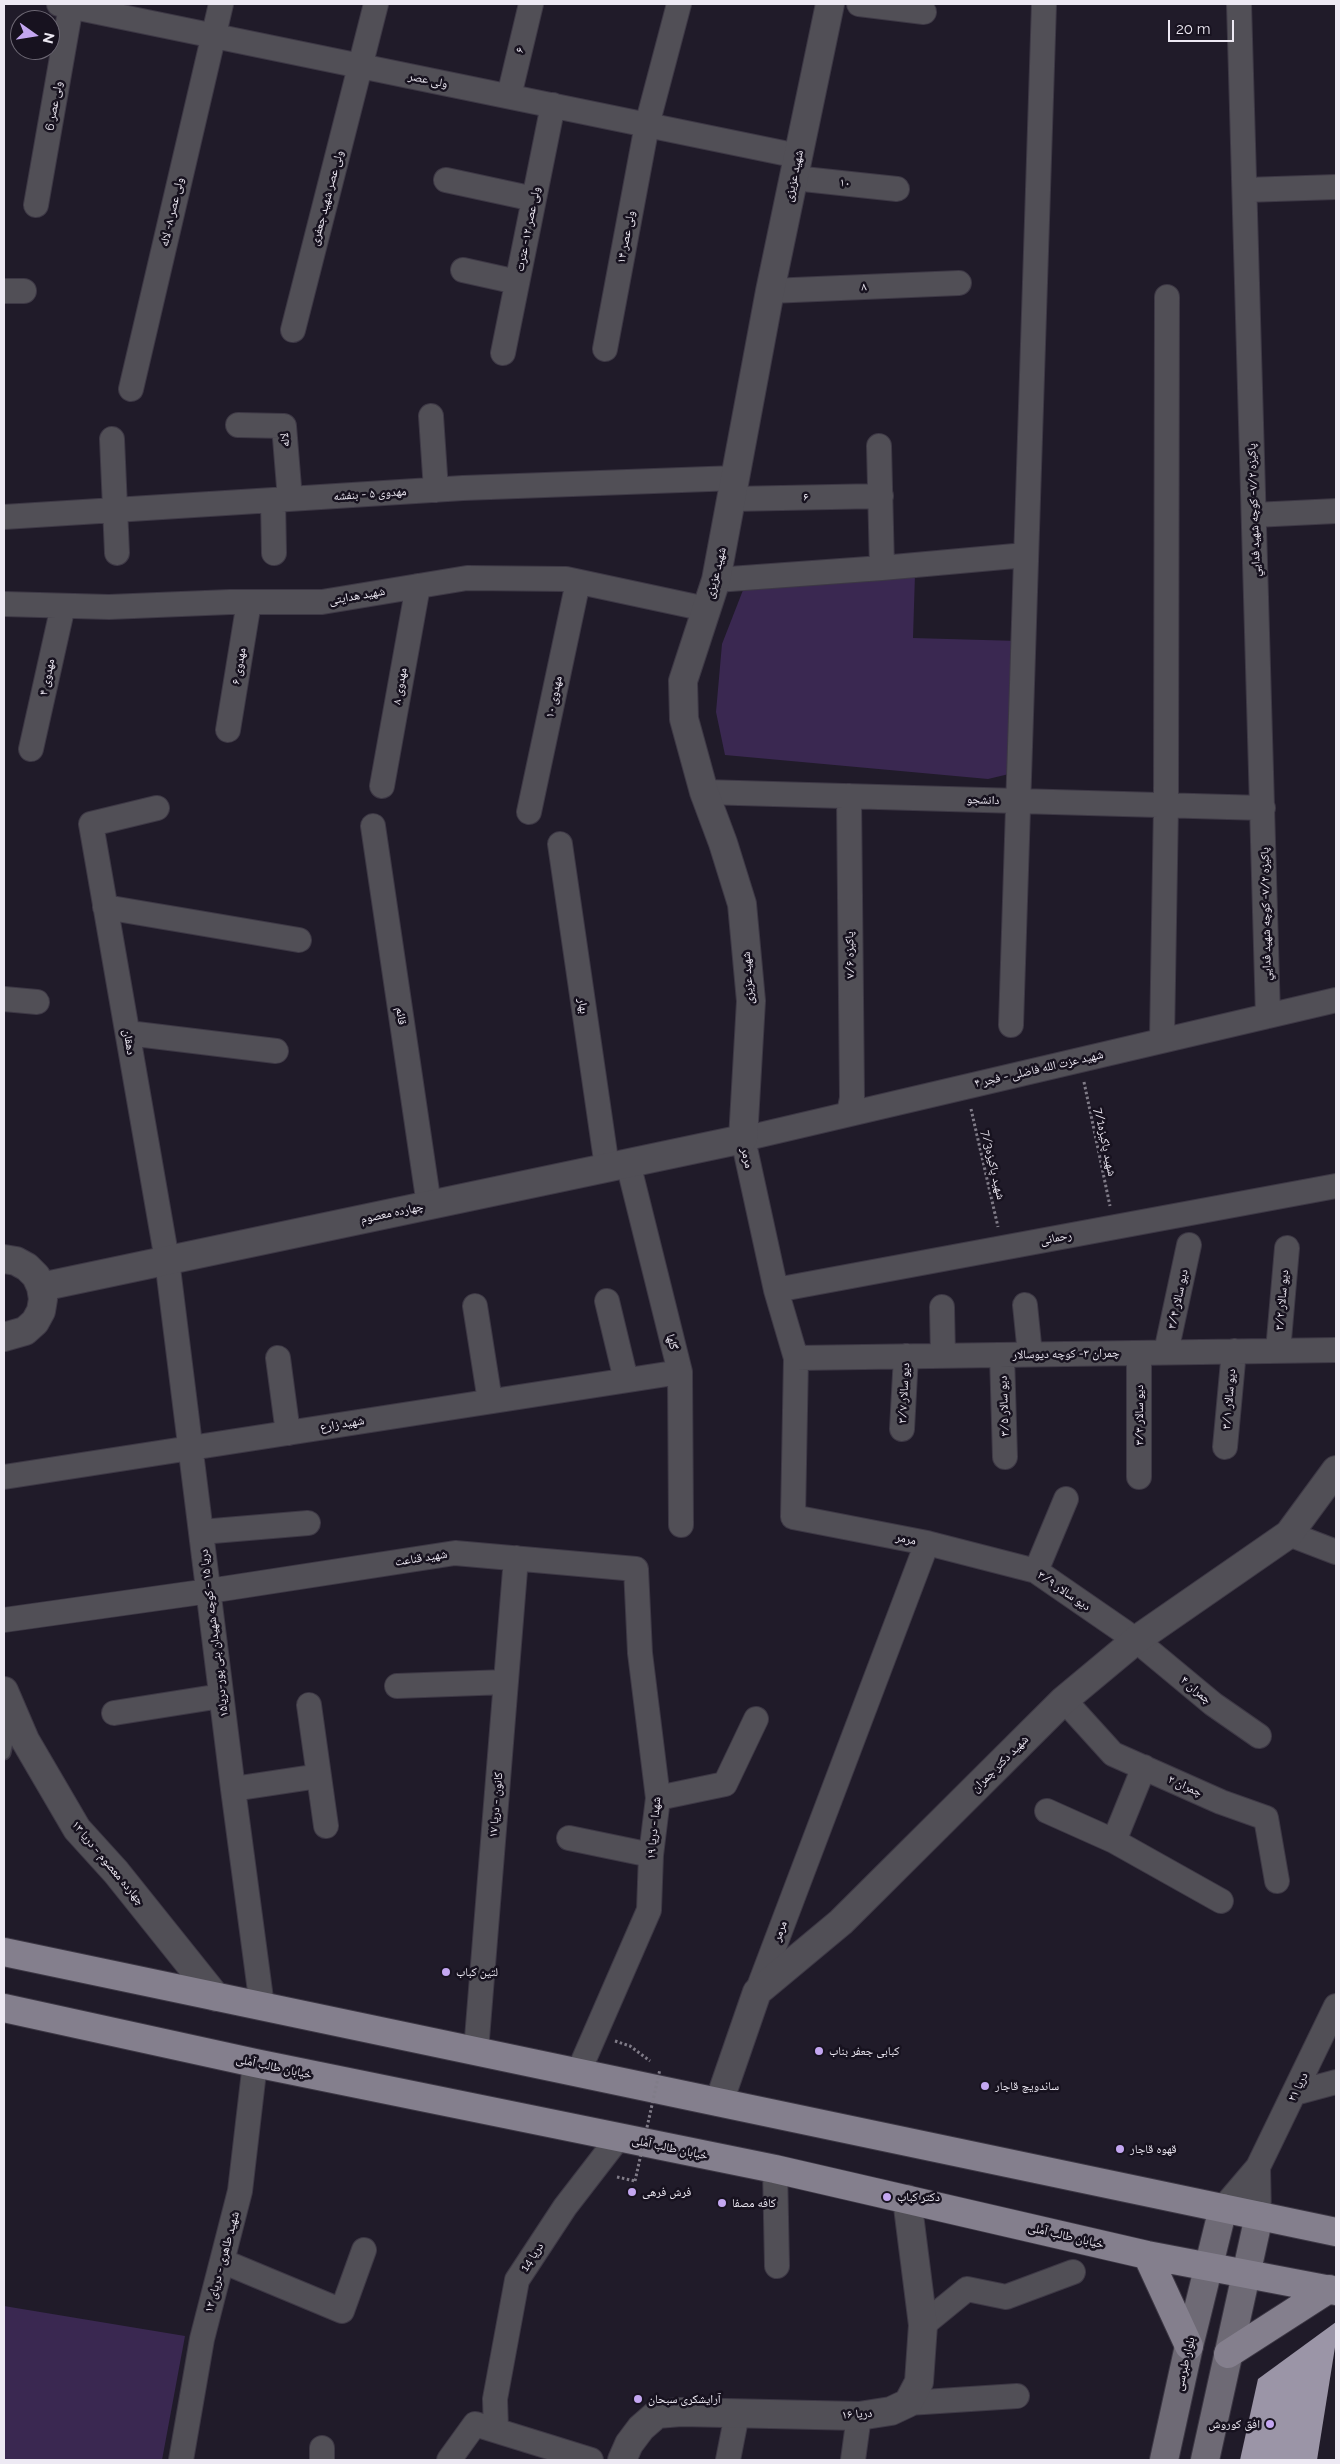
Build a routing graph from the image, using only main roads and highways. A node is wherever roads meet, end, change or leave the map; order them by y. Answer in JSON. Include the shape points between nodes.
{"nodes":[{"id":1,"x":4,"y":1952,"type":"edge"},
{"id":2,"x":4,"y":2008,"type":"edge"},
{"id":3,"x":1223,"y":2208,"type":"junction"},
{"id":4,"x":1259,"y":2216,"type":"junction"},
{"id":5,"x":1336,"y":2232,"type":"edge"},
{"id":6,"x":1147,"y":2255,"type":"junction"},
{"id":7,"x":1210,"y":2268,"type":"junction"},
{"id":8,"x":1247,"y":2274,"type":"junction"},
{"id":9,"x":1333,"y":2290,"type":"edge"},
{"id":10,"x":1189,"y":2346,"type":"junction"},
{"id":11,"x":1228,"y":2354,"type":"junction"},
{"id":12,"x":1164,"y":2460,"type":"edge"},
{"id":13,"x":1205,"y":2460,"type":"edge"}],
"edges":[{"from":1,"to":3,"type":"main road"},
{"from":2,"to":6,"type":"main road","name":"خیابان طالب آملی","via":[[254,2063],[775,2169]]},
{"from":3,"to":4,"type":"main road"},
{"from":3,"to":7,"type":"main road","name":"بلوار طبرسی"},
{"from":4,"to":5,"type":"main road"},
{"from":4,"to":8,"type":"main road"},
{"from":6,"to":7,"type":"main road","name":"خیابان طالب آملی"},
{"from":6,"to":10,"type":"main road"},
{"from":7,"to":8,"type":"main road","name":"خیابان طالب آملی"},
{"from":7,"to":10,"type":"main road","name":"بلوار طبرسی"},
{"from":8,"to":9,"type":"main road","name":"خیابان طالب آملی"},
{"from":8,"to":11,"type":"main road"},
{"from":9,"to":11,"type":"main road"},
{"from":10,"to":12,"type":"main road","name":"بلوار طبرسی"},
{"from":11,"to":13,"type":"main road"}]}
